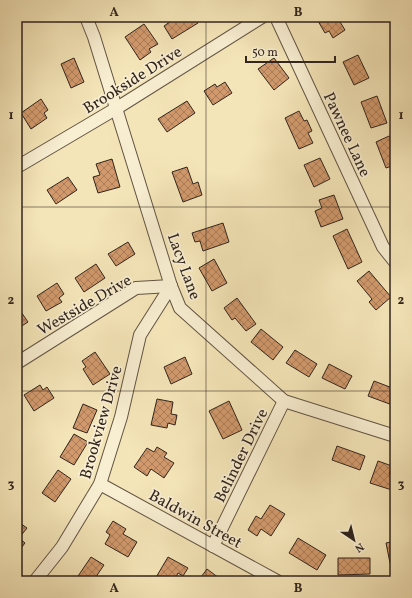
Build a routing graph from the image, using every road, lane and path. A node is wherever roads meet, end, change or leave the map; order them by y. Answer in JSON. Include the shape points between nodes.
{"nodes":[{"id":1,"x":86,"y":17,"type":"edge"},
{"id":2,"x":262,"y":17,"type":"edge"},
{"id":3,"x":276,"y":17,"type":"edge"},
{"id":4,"x":117,"y":108,"type":"junction"},
{"id":5,"x":17,"y":167,"type":"edge"},
{"id":6,"x":395,"y":262,"type":"edge"},
{"id":7,"x":171,"y":286,"type":"junction"},
{"id":8,"x":17,"y":363,"type":"edge"},
{"id":9,"x":284,"y":401,"type":"junction"},
{"id":10,"x":395,"y":436,"type":"edge"},
{"id":11,"x":100,"y":484,"type":"junction"},
{"id":12,"x":213,"y":546,"type":"junction"},
{"id":13,"x":36,"y":581,"type":"edge"},
{"id":14,"x":277,"y":581,"type":"edge"}],
"edges":[{"from":1,"to":4,"type":"street","name":"Lacy Lane"},
{"from":2,"to":4,"type":"street","name":"Brookside Drive"},
{"from":3,"to":6,"type":"street","name":"Pawnee Lane","via":[[383,247]]},
{"from":4,"to":5,"type":"street","name":"Brookside Drive"},
{"from":4,"to":7,"type":"street","name":"Lacy Lane"},
{"from":7,"to":8,"type":"street","name":"Westside Drive","via":[[136,288]]},
{"from":7,"to":9,"type":"street","name":"Lacy Lane","via":[[180,308]]},
{"from":7,"to":11,"type":"street","name":"Brookview Drive","via":[[140,335],[121,417]]},
{"from":9,"to":10,"type":"street","name":"Lacy Lane"},
{"from":9,"to":12,"type":"street","name":"Belinder Drive"},
{"from":11,"to":12,"type":"street","name":"Baldwin Street"},
{"from":11,"to":13,"type":"street","name":"Brookview Drive","via":[[62,547]]},
{"from":12,"to":14,"type":"street","name":"Baldwin Street"}]}
